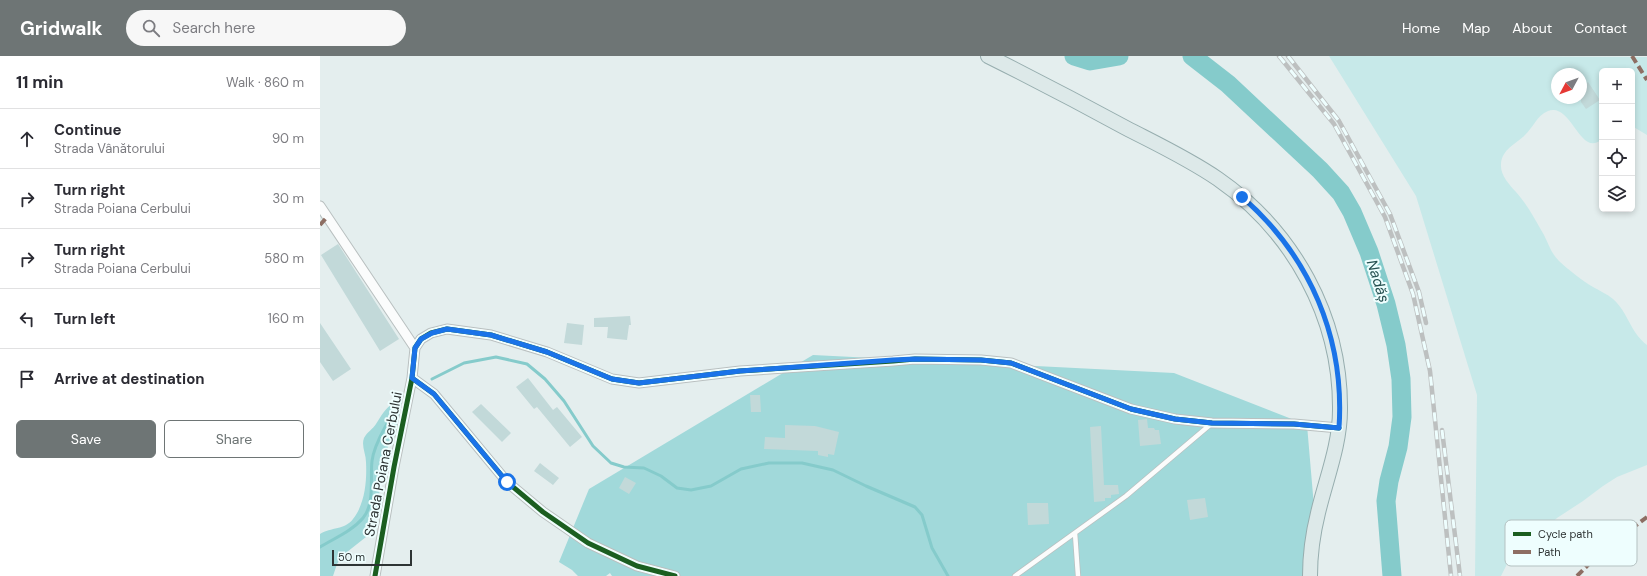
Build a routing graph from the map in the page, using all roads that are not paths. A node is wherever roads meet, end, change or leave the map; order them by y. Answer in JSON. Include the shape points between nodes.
{"nodes":[{"id":1,"x":988,"y":56,"type":"edge"},
{"id":2,"x":320,"y":206,"type":"edge"},
{"id":3,"x":415,"y":348,"type":"junction"},
{"id":4,"x":412,"y":378,"type":"junction"},
{"id":5,"x":1212,"y":423,"type":"junction"},
{"id":6,"x":1339,"y":428,"type":"junction"},
{"id":7,"x":1075,"y":533,"type":"junction"},
{"id":8,"x":375,"y":576,"type":"edge"},
{"id":9,"x":675,"y":576,"type":"edge"},
{"id":10,"x":1015,"y":576,"type":"edge"},
{"id":11,"x":1078,"y":576,"type":"edge"},
{"id":12,"x":1310,"y":576,"type":"edge"}],
"edges":[{"from":1,"to":6,"type":"main road","via":[[1205,171],[1242,197],[1266,220],[1301,266],[1322,310],[1332,342],[1338,376]]},
{"from":2,"to":3,"type":"street"},
{"from":3,"to":4,"type":"street","name":"Strada Poiana Cerbului"},
{"from":3,"to":5,"type":"street","via":[[421,339],[447,329],[491,335],[547,352],[612,379],[639,383],[740,371],[915,359],[981,360],[1011,363],[1131,409],[1175,419]]},
{"from":4,"to":8,"type":"street","name":"Strada Poiana Cerbului"},
{"from":4,"to":9,"type":"street","via":[[434,394],[507,482],[543,512],[588,543],[637,566]]},
{"from":5,"to":6,"type":"street","via":[[1294,424]]},
{"from":5,"to":7,"type":"lane","via":[[1126,496]]},
{"from":6,"to":12,"type":"main road","via":[[1314,530]]},
{"from":7,"to":10,"type":"lane"},
{"from":7,"to":11,"type":"lane"}]}
